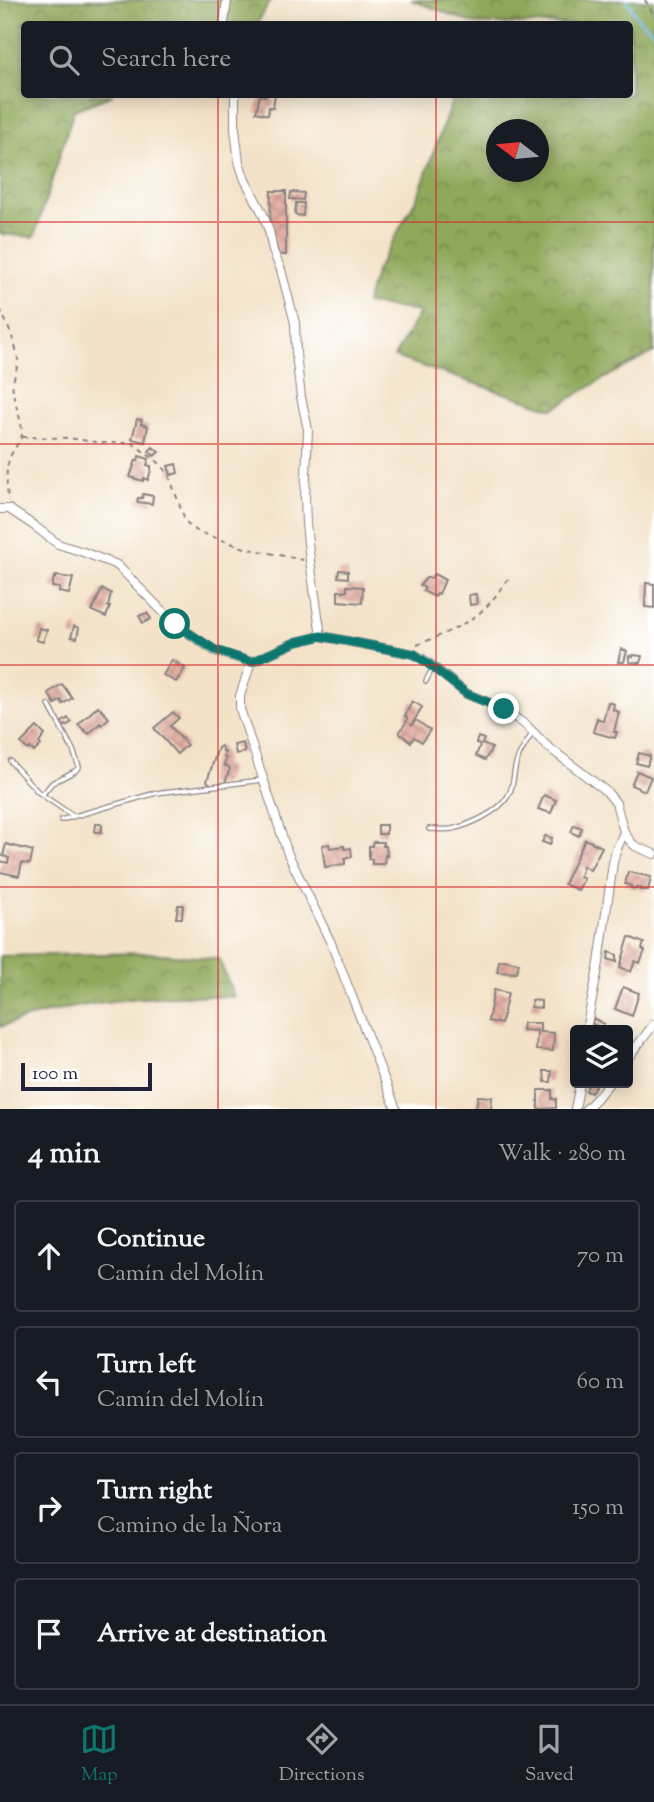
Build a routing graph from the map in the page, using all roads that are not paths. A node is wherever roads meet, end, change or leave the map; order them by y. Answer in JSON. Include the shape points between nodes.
{"nodes":[{"id":1,"x":227,"y":0,"type":"edge"},
{"id":2,"x":224,"y":21,"type":"edge"},
{"id":3,"x":235,"y":98,"type":"edge"},
{"id":4,"x":4,"y":509,"type":"edge"},
{"id":5,"x":321,"y":636,"type":"junction"},
{"id":6,"x":251,"y":662,"type":"junction"},
{"id":7,"x":433,"y":667,"type":"junction"},
{"id":8,"x":426,"y":681,"type":"dead end"},
{"id":9,"x":49,"y":705,"type":"dead end"},
{"id":10,"x":534,"y":733,"type":"junction"},
{"id":11,"x":9,"y":761,"type":"dead end"},
{"id":12,"x":264,"y":779,"type":"junction"},
{"id":13,"x":42,"y":795,"type":"junction"},
{"id":14,"x":73,"y":816,"type":"junction"},
{"id":15,"x":61,"y":820,"type":"dead end"},
{"id":16,"x":429,"y":829,"type":"dead end"},
{"id":17,"x":624,"y":832,"type":"junction"},
{"id":18,"x":654,"y":854,"type":"edge"},
{"id":19,"x":654,"y":1024,"type":"edge"},
{"id":20,"x":587,"y":1025,"type":"edge"},
{"id":21,"x":633,"y":1051,"type":"edge"},
{"id":22,"x":579,"y":1088,"type":"edge"},
{"id":23,"x":605,"y":1088,"type":"edge"},
{"id":24,"x":396,"y":1109,"type":"edge"},
{"id":25,"x":575,"y":1109,"type":"edge"},
{"id":26,"x":586,"y":1109,"type":"edge"}],
"edges":[{"from":1,"to":2,"type":"street"},
{"from":3,"to":5,"type":"street","via":[[239,163],[269,231],[295,323],[308,430],[305,497],[310,561]]},
{"from":4,"to":6,"type":"street","via":[[58,544],[117,565],[175,624],[215,650]]},
{"from":5,"to":6,"type":"street"},
{"from":5,"to":7,"type":"street","via":[[414,654]]},
{"from":6,"to":12,"type":"street","via":[[240,709]]},
{"from":7,"to":8,"type":"lane"},
{"from":7,"to":10,"type":"street","via":[[467,694],[504,709]]},
{"from":9,"to":13,"type":"lane","via":[[79,767],[52,783]]},
{"from":10,"to":16,"type":"lane","via":[[516,764],[508,798],[471,823]]},
{"from":10,"to":17,"type":"street","via":[[607,792],[616,803]]},
{"from":11,"to":13,"type":"lane"},
{"from":12,"to":14,"type":"lane","via":[[156,793]]},
{"from":12,"to":24,"type":"street","via":[[288,854],[331,943]]},
{"from":13,"to":14,"type":"lane"},
{"from":14,"to":15,"type":"lane"},
{"from":17,"to":18,"type":"street","via":[[635,846]]},
{"from":17,"to":20,"type":"street","via":[[615,851]]},
{"from":19,"to":21,"type":"street"},
{"from":22,"to":25,"type":"street"},
{"from":23,"to":26,"type":"street"}]}
